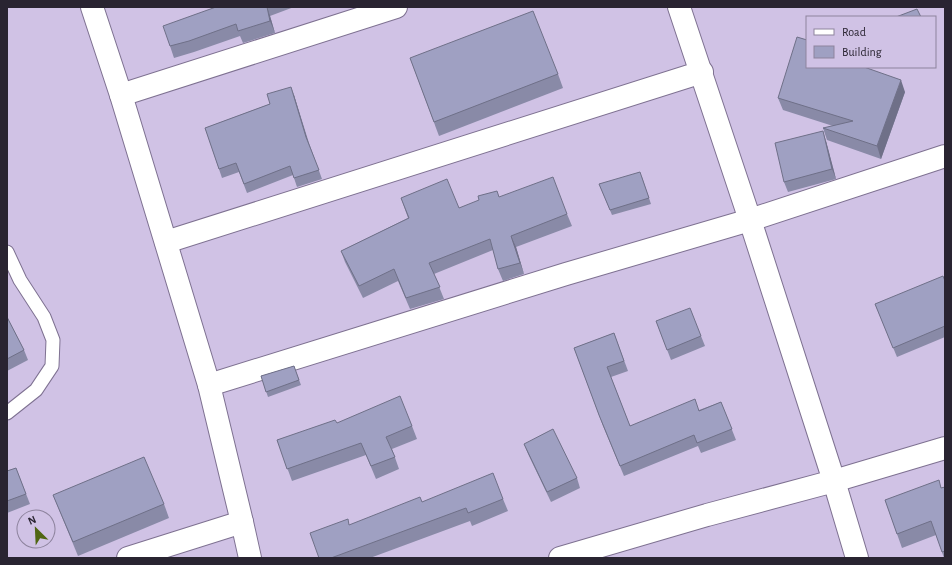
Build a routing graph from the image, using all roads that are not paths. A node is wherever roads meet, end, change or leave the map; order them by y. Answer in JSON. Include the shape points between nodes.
{"nodes":[{"id":1,"x":92,"y":7,"type":"edge"},
{"id":2,"x":396,"y":7,"type":"edge"},
{"id":3,"x":679,"y":7,"type":"edge"},
{"id":4,"x":702,"y":72,"type":"junction"},
{"id":5,"x":121,"y":95,"type":"junction"},
{"id":6,"x":945,"y":156,"type":"edge"},
{"id":7,"x":750,"y":220,"type":"junction"},
{"id":8,"x":166,"y":242,"type":"junction"},
{"id":9,"x":7,"y":252,"type":"edge"},
{"id":10,"x":209,"y":385,"type":"junction"},
{"id":11,"x":7,"y":413,"type":"edge"},
{"id":12,"x":945,"y":448,"type":"edge"},
{"id":13,"x":834,"y":481,"type":"junction"},
{"id":14,"x":242,"y":522,"type":"junction"},
{"id":15,"x":128,"y":558,"type":"edge"},
{"id":16,"x":250,"y":558,"type":"edge"},
{"id":17,"x":560,"y":558,"type":"edge"},
{"id":18,"x":857,"y":558,"type":"edge"}],
"edges":[{"from":1,"to":5,"type":"street"},
{"from":2,"to":5,"type":"street"},
{"from":3,"to":4,"type":"street"},
{"from":4,"to":7,"type":"street"},
{"from":4,"to":8,"type":"street"},
{"from":5,"to":8,"type":"street"},
{"from":6,"to":7,"type":"street"},
{"from":7,"to":10,"type":"street","via":[[566,274]]},
{"from":7,"to":13,"type":"street"},
{"from":8,"to":10,"type":"street"},
{"from":9,"to":11,"type":"lane","via":[[20,280],[44,317],[53,340],[52,366],[36,390]]},
{"from":10,"to":14,"type":"street"},
{"from":12,"to":13,"type":"street"},
{"from":13,"to":17,"type":"street"},
{"from":13,"to":18,"type":"street"},
{"from":14,"to":15,"type":"street"},
{"from":14,"to":16,"type":"street"}]}
